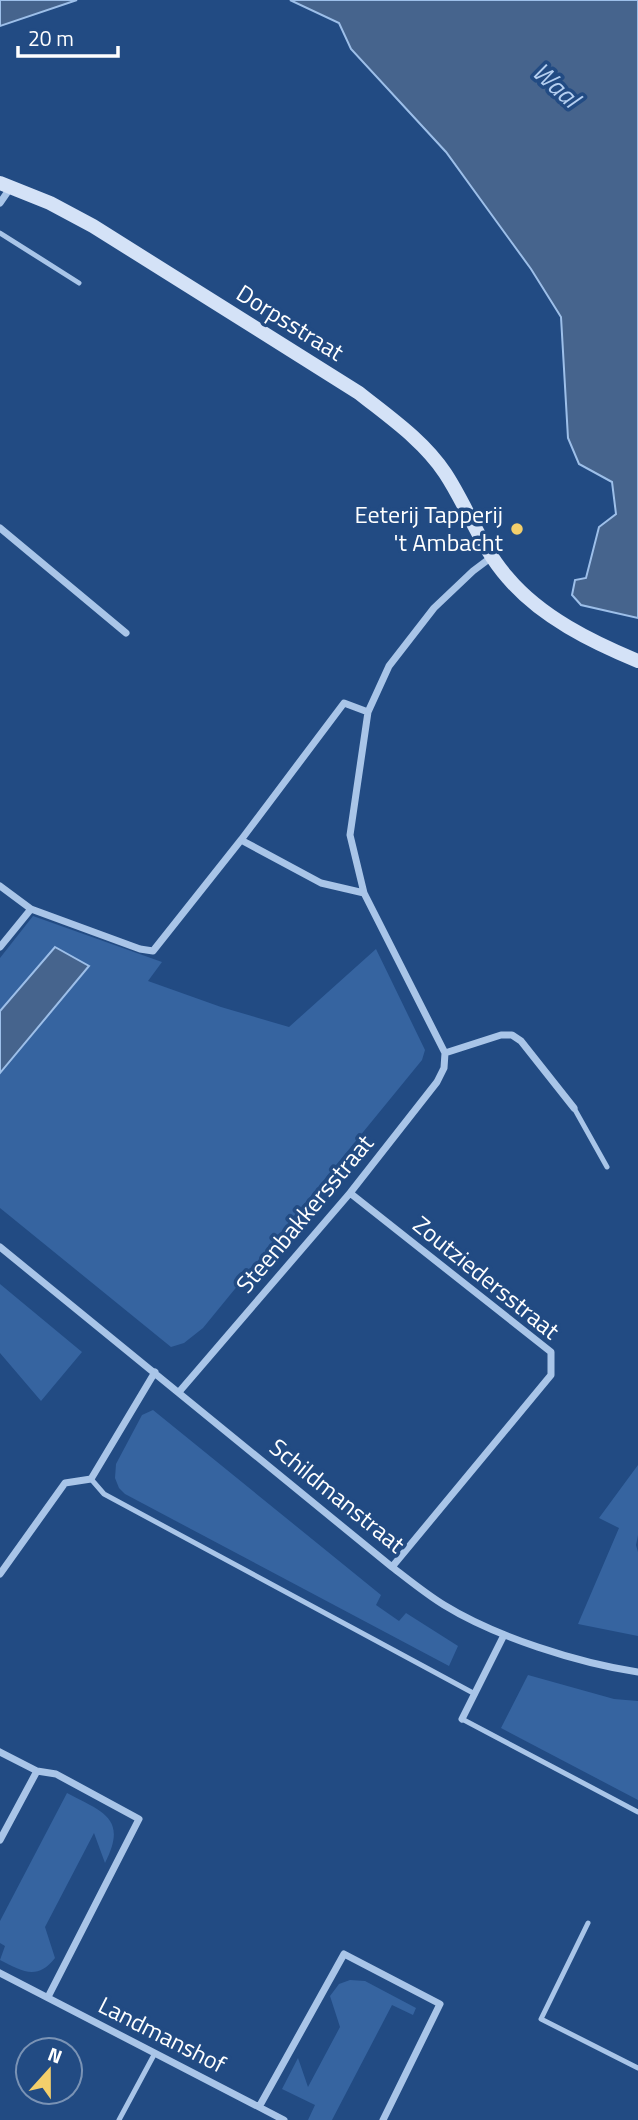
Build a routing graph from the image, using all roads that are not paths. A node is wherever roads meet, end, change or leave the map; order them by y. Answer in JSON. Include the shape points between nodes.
{"nodes":[{"id":1,"x":6,"y":185,"type":"edge"},
{"id":2,"x":0,"y":203,"type":"edge"},
{"id":3,"x":0,"y":233,"type":"edge"},
{"id":4,"x":79,"y":283,"type":"dead end"},
{"id":5,"x":0,"y":528,"type":"edge"},
{"id":6,"x":493,"y":556,"type":"junction"},
{"id":7,"x":126,"y":633,"type":"dead end"},
{"id":8,"x":638,"y":661,"type":"edge"},
{"id":9,"x":368,"y":712,"type":"junction"},
{"id":10,"x":241,"y":840,"type":"junction"},
{"id":11,"x":0,"y":886,"type":"edge"},
{"id":12,"x":364,"y":893,"type":"junction"},
{"id":13,"x":31,"y":909,"type":"junction"},
{"id":14,"x":0,"y":947,"type":"edge"},
{"id":15,"x":445,"y":1053,"type":"junction"},
{"id":16,"x":574,"y":1108,"type":"joint"},
{"id":17,"x":607,"y":1167,"type":"dead end"},
{"id":18,"x":350,"y":1193,"type":"junction"},
{"id":19,"x":0,"y":1247,"type":"edge"},
{"id":20,"x":155,"y":1372,"type":"junction"},
{"id":21,"x":179,"y":1392,"type":"junction"},
{"id":22,"x":91,"y":1479,"type":"junction"},
{"id":23,"x":392,"y":1567,"type":"junction"},
{"id":24,"x":0,"y":1574,"type":"edge"},
{"id":25,"x":504,"y":1635,"type":"junction"},
{"id":26,"x":638,"y":1672,"type":"edge"},
{"id":27,"x":475,"y":1694,"type":"junction"},
{"id":28,"x":462,"y":1719,"type":"joint"},
{"id":29,"x":0,"y":1752,"type":"edge"},
{"id":30,"x":37,"y":1771,"type":"junction"},
{"id":31,"x":638,"y":1812,"type":"edge"},
{"id":32,"x":0,"y":1840,"type":"edge"},
{"id":33,"x":588,"y":1923,"type":"dead end"},
{"id":34,"x":0,"y":1973,"type":"edge"},
{"id":35,"x":48,"y":1997,"type":"junction"},
{"id":36,"x":155,"y":2053,"type":"junction"},
{"id":37,"x":638,"y":2068,"type":"edge"},
{"id":38,"x":259,"y":2107,"type":"junction"},
{"id":39,"x":120,"y":2120,"type":"edge"},
{"id":40,"x":284,"y":2120,"type":"edge"},
{"id":41,"x":383,"y":2120,"type":"edge"}],
"edges":[{"from":1,"to":2,"type":"street","name":"Dorpsstraat"},
{"from":1,"to":6,"type":"street","name":"Dorpsstraat","via":[[93,226],[359,393],[429,452]]},
{"from":3,"to":4,"type":"lane"},
{"from":5,"to":7,"type":"street"},
{"from":6,"to":8,"type":"street","name":"Dorpsstraat","via":[[506,577],[540,607],[601,646]]},
{"from":6,"to":9,"type":"street","via":[[453,589],[413,632],[389,666]]},
{"from":9,"to":10,"type":"street","via":[[344,703]]},
{"from":9,"to":12,"type":"street","via":[[350,835]]},
{"from":10,"to":12,"type":"street","via":[[321,883]]},
{"from":10,"to":13,"type":"street","via":[[153,951]]},
{"from":11,"to":13,"type":"street"},
{"from":12,"to":15,"type":"street"},
{"from":13,"to":14,"type":"street"},
{"from":15,"to":16,"type":"street","via":[[512,1035]]},
{"from":15,"to":18,"type":"street","name":"Steenbakkersstraat","via":[[437,1082]]},
{"from":16,"to":17,"type":"lane"},
{"from":18,"to":21,"type":"street","name":"Steenbakkersstraat"},
{"from":18,"to":23,"type":"street","name":"Zoutziedersstraat","via":[[551,1352],[551,1376]]},
{"from":19,"to":20,"type":"street","name":"Schildmanstraat"},
{"from":20,"to":21,"type":"street","name":"Schildmanstraat"},
{"from":20,"to":22,"type":"street"},
{"from":21,"to":23,"type":"street","name":"Schildmanstraat"},
{"from":22,"to":24,"type":"street","via":[[65,1483]]},
{"from":22,"to":27,"type":"lane","via":[[104,1494]]},
{"from":23,"to":25,"type":"street","name":"Schildmanstraat","via":[[444,1605]]},
{"from":25,"to":26,"type":"street","name":"Schildmanstraat","via":[[610,1668]]},
{"from":25,"to":27,"type":"street"},
{"from":27,"to":28,"type":"street"},
{"from":28,"to":31,"type":"lane"},
{"from":29,"to":30,"type":"street"},
{"from":30,"to":32,"type":"street"},
{"from":30,"to":35,"type":"street","via":[[56,1774],[139,1819]]},
{"from":33,"to":37,"type":"lane","via":[[541,2018]]},
{"from":34,"to":35,"type":"street","name":"Landmanshof"},
{"from":35,"to":36,"type":"street","name":"Landmanshof"},
{"from":36,"to":38,"type":"street","name":"Landmanshof"},
{"from":36,"to":39,"type":"lane"},
{"from":38,"to":40,"type":"street","name":"Landmanshof"},
{"from":38,"to":41,"type":"street","via":[[344,1954],[440,2004]]}]}
